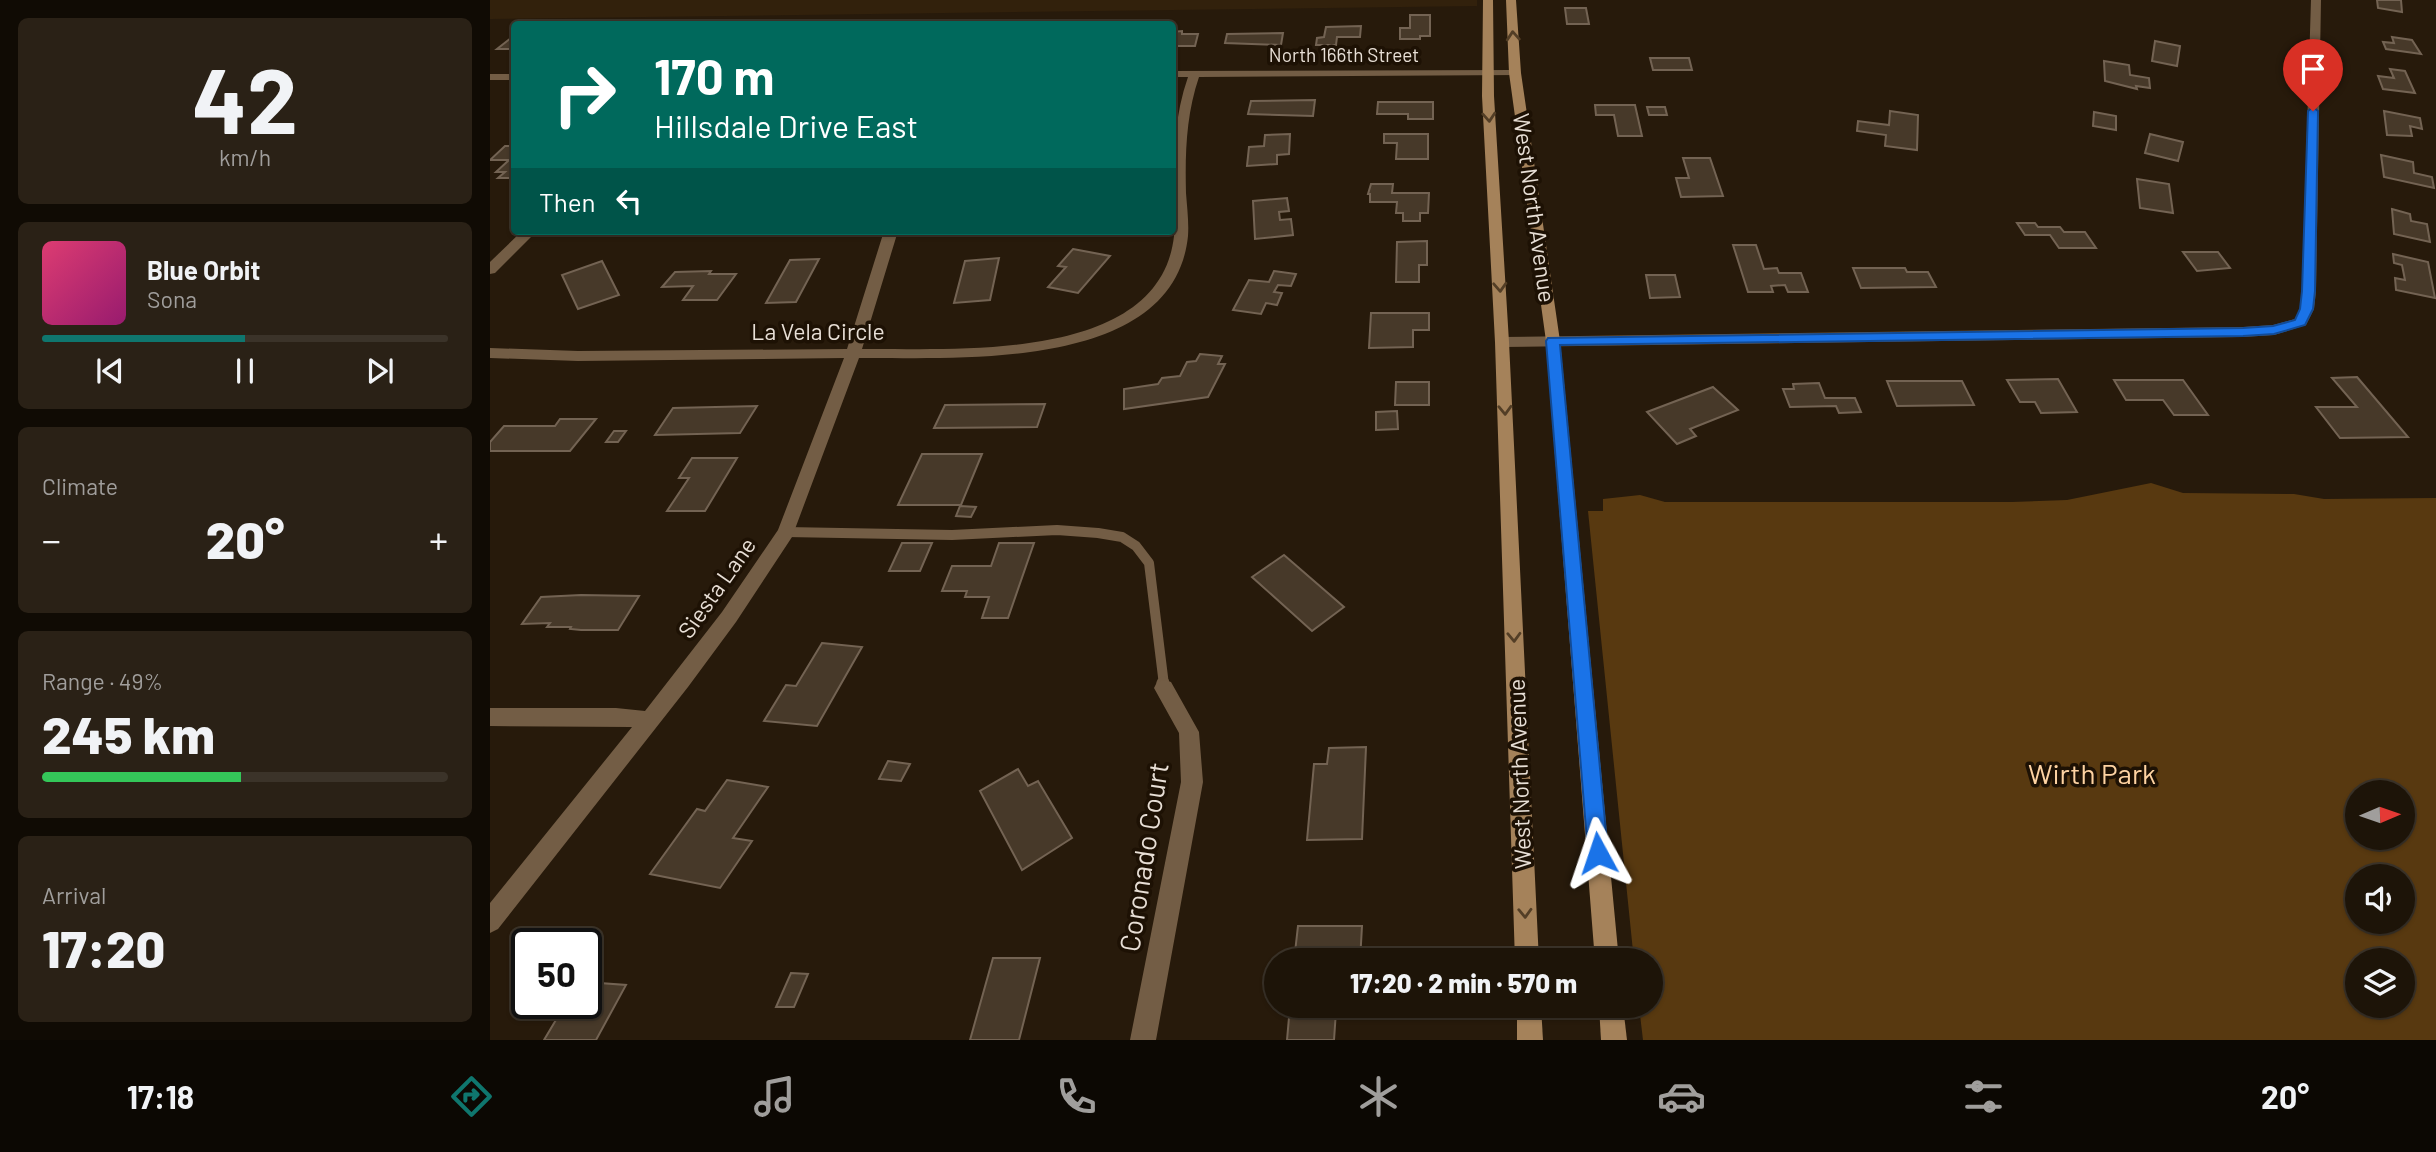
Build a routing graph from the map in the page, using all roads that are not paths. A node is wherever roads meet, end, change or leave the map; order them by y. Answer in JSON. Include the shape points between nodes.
{"nodes":[{"id":1,"x":1488,"y":0,"type":"edge"},
{"id":2,"x":1511,"y":0,"type":"edge"},
{"id":3,"x":2316,"y":0,"type":"edge"},
{"id":4,"x":1487,"y":72,"type":"junction"},
{"id":5,"x":1515,"y":73,"type":"junction"},
{"id":6,"x":1176,"y":74,"type":"edge"},
{"id":7,"x":1195,"y":74,"type":"junction"},
{"id":8,"x":490,"y":77,"type":"edge"},
{"id":9,"x":511,"y":77,"type":"edge"},
{"id":10,"x":526,"y":235,"type":"edge"},
{"id":11,"x":890,"y":235,"type":"edge"},
{"id":12,"x":490,"y":270,"type":"edge"},
{"id":13,"x":1553,"y":341,"type":"junction"},
{"id":14,"x":1502,"y":342,"type":"junction"},
{"id":15,"x":490,"y":353,"type":"edge"},
{"id":16,"x":853,"y":355,"type":"junction"},
{"id":17,"x":786,"y":532,"type":"junction"},
{"id":18,"x":1164,"y":688,"type":"joint"},
{"id":19,"x":490,"y":717,"type":"edge"},
{"id":20,"x":648,"y":720,"type":"junction"},
{"id":21,"x":490,"y":921,"type":"edge"},
{"id":22,"x":1526,"y":948,"type":"edge"},
{"id":23,"x":1606,"y":948,"type":"edge"},
{"id":24,"x":1529,"y":1018,"type":"edge"},
{"id":25,"x":1612,"y":1018,"type":"edge"},
{"id":26,"x":1143,"y":1040,"type":"edge"},
{"id":27,"x":1530,"y":1040,"type":"edge"},
{"id":28,"x":1614,"y":1040,"type":"edge"}],
"edges":[{"from":1,"to":4,"type":"main road","name":"West North Avenue"},
{"from":5,"to":2,"type":"main road","name":"West North Avenue","one_way":true},
{"from":3,"to":13,"type":"street","via":[[2309,291],[2301,322],[2243,332]]},
{"from":4,"to":5,"type":"street","name":"North 166th Street"},
{"from":4,"to":7,"type":"street","name":"North 166th Street"},
{"from":4,"to":14,"type":"main road","name":"West North Avenue","one_way":true},
{"from":5,"to":13,"type":"main road","name":"West North Avenue"},
{"from":6,"to":7,"type":"street","name":"North 166th Street"},
{"from":7,"to":16,"type":"street","name":"La Vela Circle","via":[[1183,122],[1180,251],[1166,282],[1138,308],[1106,328],[1046,347]]},
{"from":8,"to":9,"type":"street"},
{"from":10,"to":12,"type":"street"},
{"from":11,"to":16,"type":"street","name":"Siesta Lane"},
{"from":13,"to":14,"type":"street"},
{"from":13,"to":23,"type":"main road","name":"West North Avenue"},
{"from":14,"to":22,"type":"main road","name":"West North Avenue","one_way":true},
{"from":15,"to":16,"type":"street","name":"La Vela Circle"},
{"from":16,"to":17,"type":"street","name":"Siesta Lane"},
{"from":17,"to":18,"type":"lane","via":[[1060,532],[1125,538],[1149,563]]},
{"from":17,"to":20,"type":"street","name":"Siesta Lane","via":[[729,617]]},
{"from":18,"to":26,"type":"street","name":"Coronado Court","via":[[1189,732],[1192,782]]},
{"from":19,"to":20,"type":"street"},
{"from":20,"to":21,"type":"street","name":"Siesta Lane"},
{"from":24,"to":27,"type":"main road"},
{"from":25,"to":28,"type":"main road"}]}
